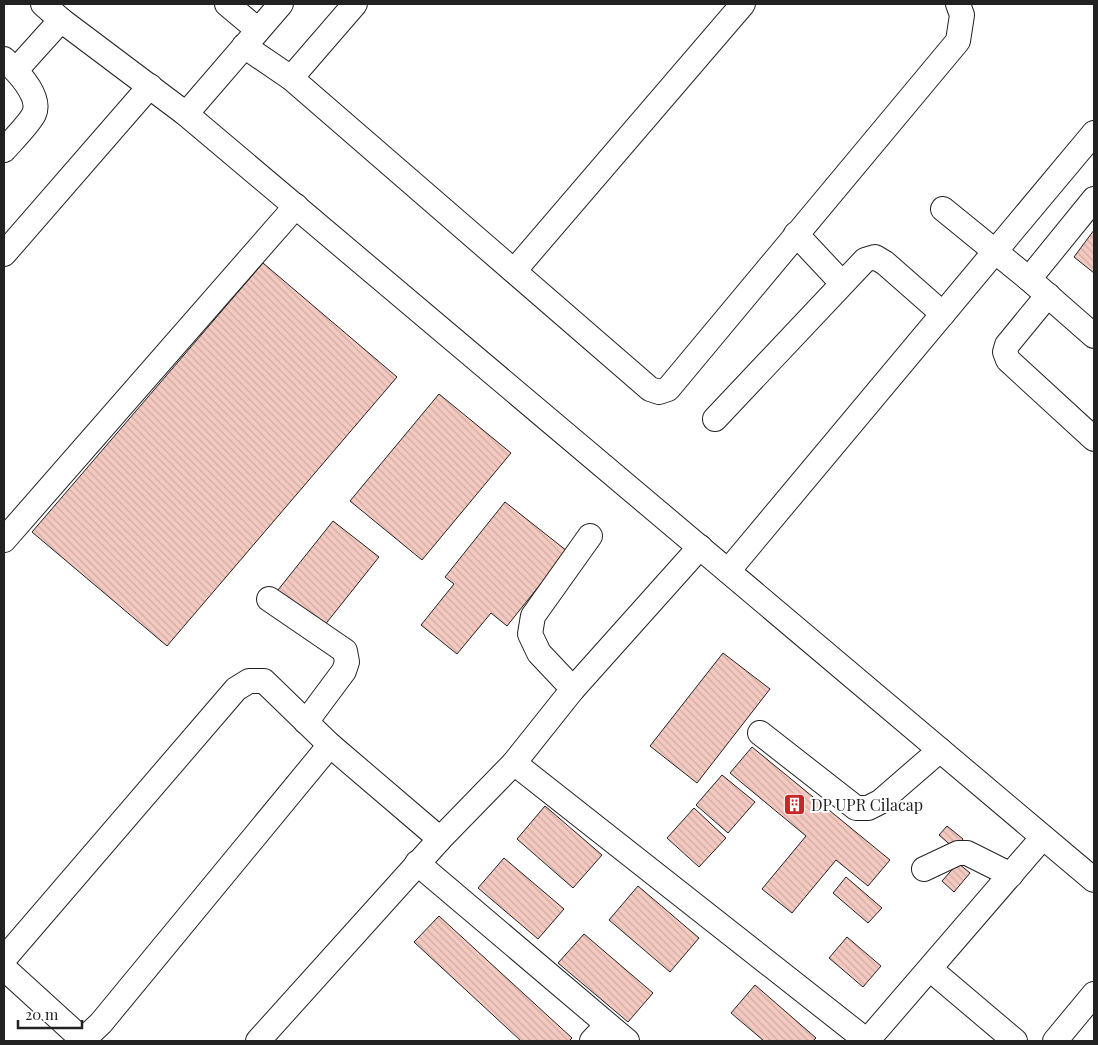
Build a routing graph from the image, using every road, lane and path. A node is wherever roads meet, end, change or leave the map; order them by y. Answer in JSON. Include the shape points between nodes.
{"nodes":[{"id":1,"x":43,"y":4,"type":"edge"},
{"id":2,"x":227,"y":4,"type":"edge"},
{"id":3,"x":281,"y":4,"type":"edge"},
{"id":4,"x":355,"y":4,"type":"edge"},
{"id":5,"x":743,"y":4,"type":"edge"},
{"id":6,"x":958,"y":4,"type":"edge"},
{"id":7,"x":61,"y":20,"type":"junction"},
{"id":8,"x":251,"y":38,"type":"junction"},
{"id":9,"x":10,"y":64,"type":"edge"},
{"id":10,"x":291,"y":78,"type":"junction"},
{"id":11,"x":150,"y":86,"type":"junction"},
{"id":12,"x":186,"y":114,"type":"junction"},
{"id":13,"x":1094,"y":133,"type":"edge"},
{"id":14,"x":4,"y":150,"type":"edge"},
{"id":15,"x":1094,"y":199,"type":"edge"},
{"id":16,"x":296,"y":206,"type":"junction"},
{"id":17,"x":943,"y":209,"type":"dead end"},
{"id":18,"x":796,"y":234,"type":"junction"},
{"id":19,"x":996,"y":251,"type":"junction"},
{"id":20,"x":4,"y":254,"type":"edge"},
{"id":21,"x":514,"y":271,"type":"junction"},
{"id":22,"x":1029,"y":279,"type":"junction"},
{"id":23,"x":842,"y":283,"type":"junction"},
{"id":24,"x":1048,"y":295,"type":"junction"},
{"id":25,"x":943,"y":314,"type":"junction"},
{"id":26,"x":1094,"y":336,"type":"edge"},
{"id":27,"x":715,"y":419,"type":"dead end"},
{"id":28,"x":1094,"y":439,"type":"edge"},
{"id":29,"x":590,"y":536,"type":"dead end"},
{"id":30,"x":4,"y":540,"type":"edge"},
{"id":31,"x":700,"y":547,"type":"junction"},
{"id":32,"x":728,"y":571,"type":"junction"},
{"id":33,"x":269,"y":599,"type":"dead end"},
{"id":34,"x":573,"y":689,"type":"junction"},
{"id":35,"x":306,"y":722,"type":"junction"},
{"id":36,"x":760,"y":733,"type":"dead end"},
{"id":37,"x":330,"y":745,"type":"junction"},
{"id":38,"x":940,"y":750,"type":"junction"},
{"id":39,"x":514,"y":763,"type":"junction"},
{"id":40,"x":1043,"y":837,"type":"junction"},
{"id":41,"x":440,"y":839,"type":"junction"},
{"id":42,"x":418,"y":863,"type":"junction"},
{"id":43,"x":924,"y":869,"type":"dead end"},
{"id":44,"x":1011,"y":874,"type":"junction"},
{"id":45,"x":1094,"y":880,"type":"edge"},
{"id":46,"x":4,"y":960,"type":"edge"},
{"id":47,"x":4,"y":968,"type":"edge"},
{"id":48,"x":930,"y":969,"type":"junction"},
{"id":49,"x":1094,"y":994,"type":"edge"},
{"id":50,"x":599,"y":1033,"type":"edge"},
{"id":51,"x":84,"y":1040,"type":"edge"},
{"id":52,"x":258,"y":1041,"type":"edge"},
{"id":53,"x":627,"y":1041,"type":"edge"},
{"id":54,"x":867,"y":1041,"type":"edge"},
{"id":55,"x":1015,"y":1041,"type":"edge"},
{"id":56,"x":1055,"y":1041,"type":"edge"}],
"edges":[{"from":1,"to":7,"type":"lane"},
{"from":2,"to":8,"type":"lane"},
{"from":3,"to":8,"type":"lane"},
{"from":4,"to":10,"type":"lane"},
{"from":5,"to":21,"type":"lane"},
{"from":6,"to":18,"type":"lane","via":[[962,15],[958,42]]},
{"from":7,"to":9,"type":"lane"},
{"from":7,"to":11,"type":"lane"},
{"from":8,"to":10,"type":"lane"},
{"from":8,"to":12,"type":"lane"},
{"from":9,"to":14,"type":"lane","via":[[34,95],[36,106],[34,115]]},
{"from":10,"to":21,"type":"lane"},
{"from":11,"to":12,"type":"lane"},
{"from":11,"to":20,"type":"lane"},
{"from":12,"to":16,"type":"lane"},
{"from":13,"to":19,"type":"lane"},
{"from":15,"to":22,"type":"lane"},
{"from":16,"to":30,"type":"lane"},
{"from":16,"to":31,"type":"lane"},
{"from":17,"to":19,"type":"lane"},
{"from":18,"to":21,"type":"lane","via":[[668,389],[659,392],[650,389]]},
{"from":18,"to":23,"type":"lane"},
{"from":19,"to":22,"type":"lane"},
{"from":19,"to":25,"type":"lane"},
{"from":22,"to":24,"type":"lane"},
{"from":23,"to":25,"type":"lane","via":[[865,260],[875,257]]},
{"from":23,"to":27,"type":"lane"},
{"from":24,"to":26,"type":"lane"},
{"from":24,"to":28,"type":"lane","via":[[1007,345],[1005,352],[1008,360]]},
{"from":25,"to":32,"type":"lane"},
{"from":29,"to":34,"type":"lane","via":[[533,616],[530,634],[539,653]]},
{"from":31,"to":32,"type":"lane"},
{"from":31,"to":34,"type":"lane"},
{"from":32,"to":38,"type":"lane"},
{"from":33,"to":35,"type":"lane","via":[[346,651],[344,671]]},
{"from":34,"to":39,"type":"lane"},
{"from":35,"to":37,"type":"lane"},
{"from":35,"to":46,"type":"lane","via":[[264,681],[249,681],[236,689]]},
{"from":36,"to":38,"type":"lane","via":[[856,808],[868,808],[880,802]]},
{"from":37,"to":41,"type":"lane"},
{"from":37,"to":51,"type":"lane","via":[[101,1024]]},
{"from":38,"to":40,"type":"lane"},
{"from":39,"to":41,"type":"lane"},
{"from":39,"to":54,"type":"lane"},
{"from":40,"to":44,"type":"lane"},
{"from":40,"to":45,"type":"lane"},
{"from":41,"to":42,"type":"lane"},
{"from":42,"to":50,"type":"lane"},
{"from":42,"to":52,"type":"lane"},
{"from":43,"to":44,"type":"lane","via":[[958,853],[967,853]]},
{"from":44,"to":48,"type":"lane"},
{"from":47,"to":51,"type":"lane"},
{"from":48,"to":54,"type":"lane"},
{"from":48,"to":55,"type":"lane"},
{"from":49,"to":56,"type":"lane"},
{"from":50,"to":53,"type":"lane"}]}
